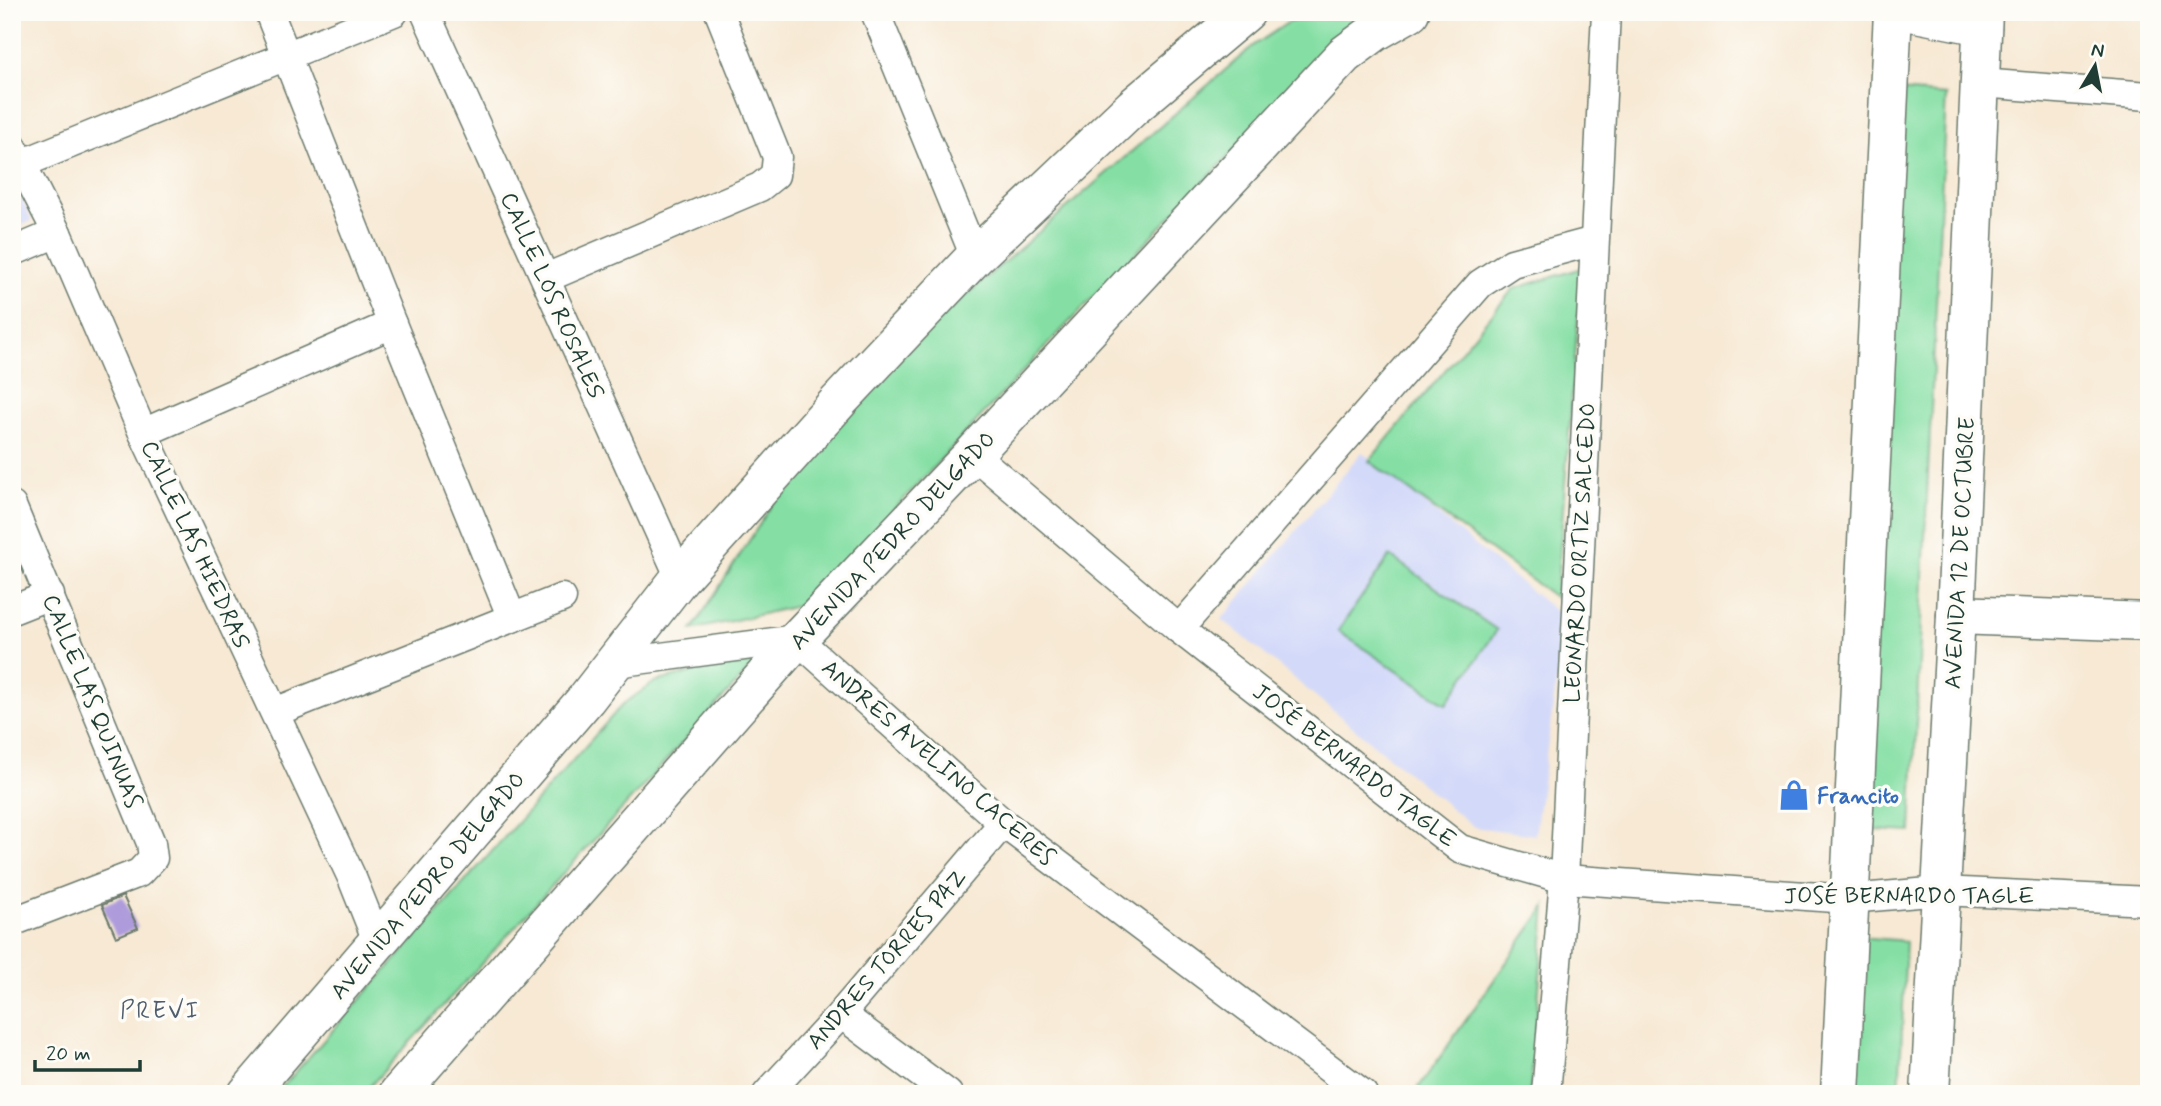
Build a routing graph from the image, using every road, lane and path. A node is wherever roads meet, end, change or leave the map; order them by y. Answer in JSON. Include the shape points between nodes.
{"nodes":[{"id":1,"x":270,"y":12,"type":"edge"},
{"id":2,"x":394,"y":12,"type":"edge"},
{"id":3,"x":425,"y":12,"type":"edge"},
{"id":4,"x":719,"y":12,"type":"edge"},
{"id":5,"x":875,"y":12,"type":"edge"},
{"id":6,"x":1246,"y":12,"type":"edge"},
{"id":7,"x":1410,"y":12,"type":"edge"},
{"id":8,"x":1606,"y":12,"type":"edge"},
{"id":9,"x":1893,"y":12,"type":"edge"},
{"id":10,"x":1911,"y":12,"type":"edge"},
{"id":11,"x":1983,"y":19,"type":"edge"},
{"id":12,"x":287,"y":55,"type":"junction"},
{"id":13,"x":1980,"y":83,"type":"junction"},
{"id":14,"x":2149,"y":96,"type":"edge"},
{"id":15,"x":16,"y":155,"type":"edge"},
{"id":16,"x":57,"y":233,"type":"junction"},
{"id":17,"x":1594,"y":240,"type":"junction"},
{"id":18,"x":12,"y":252,"type":"edge"},
{"id":19,"x":975,"y":257,"type":"junction"},
{"id":20,"x":545,"y":278,"type":"junction"},
{"id":21,"x":392,"y":324,"type":"junction"},
{"id":22,"x":143,"y":433,"type":"junction"},
{"id":23,"x":973,"y":454,"type":"junction"},
{"id":24,"x":12,"y":506,"type":"edge"},
{"id":25,"x":680,"y":578,"type":"junction"},
{"id":26,"x":50,"y":595,"type":"junction"},
{"id":27,"x":562,"y":598,"type":"dead end"},
{"id":28,"x":12,"y":610,"type":"edge"},
{"id":29,"x":1956,"y":615,"type":"junction"},
{"id":30,"x":512,"y":618,"type":"junction"},
{"id":31,"x":2149,"y":622,"type":"edge"},
{"id":32,"x":1179,"y":629,"type":"junction"},
{"id":33,"x":797,"y":639,"type":"junction"},
{"id":34,"x":615,"y":663,"type":"junction"},
{"id":35,"x":275,"y":712,"type":"junction"},
{"id":36,"x":1003,"y":824,"type":"junction"},
{"id":37,"x":1564,"y":879,"type":"junction"},
{"id":38,"x":1941,"y":891,"type":"junction"},
{"id":39,"x":1849,"y":900,"type":"junction"},
{"id":40,"x":2149,"y":901,"type":"edge"},
{"id":41,"x":12,"y":922,"type":"edge"},
{"id":42,"x":378,"y":943,"type":"junction"},
{"id":43,"x":841,"y":1014,"type":"junction"},
{"id":44,"x":247,"y":1094,"type":"edge"},
{"id":45,"x":398,"y":1094,"type":"edge"},
{"id":46,"x":767,"y":1094,"type":"edge"},
{"id":47,"x":948,"y":1094,"type":"edge"},
{"id":48,"x":1363,"y":1094,"type":"edge"},
{"id":49,"x":1546,"y":1094,"type":"edge"},
{"id":50,"x":1840,"y":1094,"type":"edge"},
{"id":51,"x":1930,"y":1094,"type":"edge"}],
"edges":[{"from":1,"to":12,"type":"street"},
{"from":2,"to":12,"type":"street"},
{"from":3,"to":20,"type":"street","name":"CALLE LOS ROSALES"},
{"from":4,"to":20,"type":"street","via":[[777,157],[775,174],[760,187]]},
{"from":5,"to":19,"type":"street"},
{"from":6,"to":19,"type":"street","name":"AVENIDA PEDRO DELGADO","via":[[1132,108]]},
{"from":7,"to":23,"type":"street","name":"AVENIDA PEDRO DELGADO","via":[[1344,55]]},
{"from":8,"to":17,"type":"street","name":"LEONARDO ORTIZ SALCEDO"},
{"from":9,"to":39,"type":"street"},
{"from":10,"to":11,"type":"street"},
{"from":11,"to":13,"type":"street","name":"AVENIDA 12 DE OCTUBRE"},
{"from":12,"to":15,"type":"street"},
{"from":12,"to":21,"type":"street"},
{"from":13,"to":14,"type":"street"},
{"from":13,"to":29,"type":"street","name":"AVENIDA 12 DE OCTUBRE"},
{"from":15,"to":16,"type":"street","name":"CALLE LAS HIEDRAS"},
{"from":16,"to":18,"type":"street"},
{"from":16,"to":22,"type":"street","name":"CALLE LAS HIEDRAS"},
{"from":17,"to":32,"type":"street","via":[[1512,263],[1479,284]]},
{"from":17,"to":37,"type":"street","name":"LEONARDO ORTIZ SALCEDO"},
{"from":19,"to":25,"type":"street","name":"AVENIDA PEDRO DELGADO"},
{"from":20,"to":25,"type":"street","name":"CALLE LOS ROSALES"},
{"from":21,"to":22,"type":"street"},
{"from":21,"to":30,"type":"street"},
{"from":22,"to":35,"type":"street","name":"CALLE LAS HIEDRAS"},
{"from":23,"to":32,"type":"street","name":"JOSÉ BERNARDO TAGLE"},
{"from":23,"to":33,"type":"street","name":"AVENIDA PEDRO DELGADO"},
{"from":24,"to":26,"type":"street","name":"CALLE LAS QUINUAS"},
{"from":25,"to":34,"type":"street","name":"AVENIDA PEDRO DELGADO"},
{"from":26,"to":28,"type":"street"},
{"from":26,"to":41,"type":"street","name":"CALLE LAS QUINUAS","via":[[151,843],[153,858],[139,873]]},
{"from":27,"to":30,"type":"street"},
{"from":29,"to":31,"type":"street"},
{"from":29,"to":38,"type":"street","name":"AVENIDA 12 DE OCTUBRE"},
{"from":30,"to":35,"type":"street"},
{"from":32,"to":37,"type":"street","name":"JOSÉ BERNARDO TAGLE","via":[[1460,849]]},
{"from":33,"to":34,"type":"street"},
{"from":33,"to":36,"type":"street","name":"ANDRES AVELINO CACERES"},
{"from":33,"to":45,"type":"street","name":"AVENIDA PEDRO DELGADO"},
{"from":34,"to":42,"type":"street","name":"AVENIDA PEDRO DELGADO"},
{"from":35,"to":42,"type":"street","name":"CALLE LAS HIEDRAS"},
{"from":36,"to":43,"type":"street","name":"ANDRES TORRES PAZ"},
{"from":36,"to":48,"type":"street","name":"ANDRES AVELINO CACERES"},
{"from":37,"to":39,"type":"street","name":"JOSÉ BERNARDO TAGLE"},
{"from":37,"to":49,"type":"street","name":"LEONARDO ORTIZ SALCEDO"},
{"from":38,"to":39,"type":"street","name":"JOSÉ BERNARDO TAGLE"},
{"from":38,"to":40,"type":"street","name":"JOSÉ BERNARDO TAGLE"},
{"from":38,"to":51,"type":"street","name":"AVENIDA 12 DE OCTUBRE"},
{"from":39,"to":50,"type":"street"},
{"from":42,"to":44,"type":"street","name":"AVENIDA PEDRO DELGADO"},
{"from":43,"to":46,"type":"street","name":"ANDRES TORRES PAZ"},
{"from":43,"to":47,"type":"street"}]}
